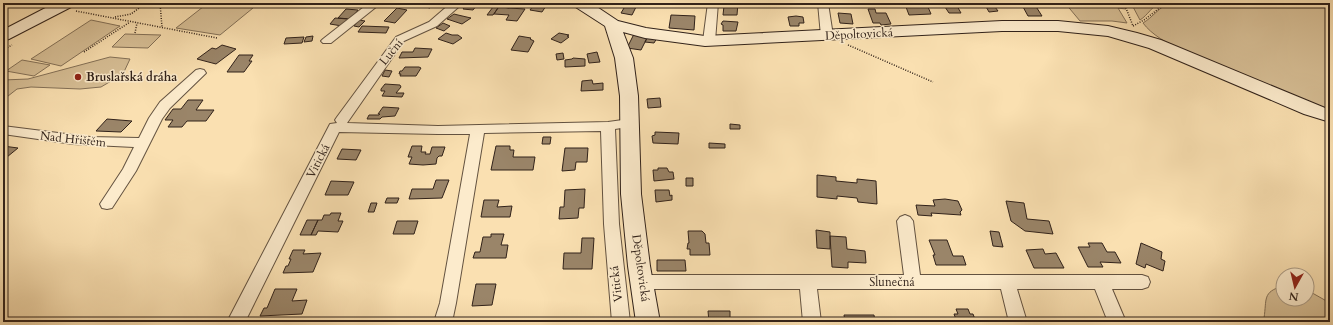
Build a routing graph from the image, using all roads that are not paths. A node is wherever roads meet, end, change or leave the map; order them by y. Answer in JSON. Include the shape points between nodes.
{"nodes":[{"id":1,"x":376,"y":3,"type":"edge"},
{"id":2,"x":458,"y":3,"type":"edge"},
{"id":3,"x":713,"y":3,"type":"edge"},
{"id":4,"x":823,"y":3,"type":"edge"},
{"id":5,"x":585,"y":4,"type":"edge"},
{"id":6,"x":63,"y":5,"type":"edge"},
{"id":7,"x":612,"y":24,"type":"junction"},
{"id":8,"x":3,"y":36,"type":"edge"},
{"id":9,"x":827,"y":36,"type":"junction"},
{"id":10,"x":327,"y":41,"type":"dead end"},
{"id":11,"x":709,"y":41,"type":"junction"},
{"id":12,"x":200,"y":73,"type":"dead end"},
{"id":13,"x":1330,"y":116,"type":"edge"},
{"id":14,"x":342,"y":120,"type":"dead end"},
{"id":15,"x":630,"y":123,"type":"junction"},
{"id":16,"x":608,"y":126,"type":"junction"},
{"id":17,"x":478,"y":129,"type":"junction"},
{"id":18,"x":3,"y":130,"type":"edge"},
{"id":19,"x":143,"y":142,"type":"junction"},
{"id":20,"x":107,"y":204,"type":"dead end"},
{"id":21,"x":905,"y":221,"type":"dead end"},
{"id":22,"x":642,"y":282,"type":"junction"},
{"id":23,"x":808,"y":282,"type":"junction"},
{"id":24,"x":913,"y":282,"type":"junction"},
{"id":25,"x":1007,"y":282,"type":"junction"},
{"id":26,"x":1101,"y":282,"type":"junction"},
{"id":27,"x":1142,"y":282,"type":"dead end"},
{"id":28,"x":236,"y":322,"type":"edge"},
{"id":29,"x":443,"y":322,"type":"edge"},
{"id":30,"x":621,"y":322,"type":"edge"},
{"id":31,"x":648,"y":322,"type":"edge"},
{"id":32,"x":812,"y":322,"type":"edge"},
{"id":33,"x":1018,"y":322,"type":"edge"},
{"id":34,"x":1117,"y":322,"type":"edge"}],
"edges":[{"from":1,"to":10,"type":"street"},
{"from":2,"to":14,"type":"street","name":"Luční","via":[[433,24],[400,39]]},
{"from":3,"to":11,"type":"street"},
{"from":4,"to":9,"type":"street"},
{"from":5,"to":7,"type":"street","name":"Děpoltovická"},
{"from":6,"to":8,"type":"street"},
{"from":7,"to":11,"type":"street","name":"Děpoltovická","via":[[646,33]]},
{"from":7,"to":15,"type":"street","name":"Děpoltovická","via":[[624,58]]},
{"from":9,"to":11,"type":"street","name":"Děpoltovická"},
{"from":9,"to":13,"type":"street","name":"Děpoltovická","via":[[1002,26],[1058,26],[1135,32]]},
{"from":12,"to":19,"type":"street","via":[[165,105]]},
{"from":15,"to":16,"type":"street","name":"Vitická"},
{"from":15,"to":22,"type":"street","name":"Děpoltovická","via":[[631,194]]},
{"from":16,"to":17,"type":"street","name":"Vitická"},
{"from":16,"to":30,"type":"street","name":"Vitická","via":[[608,185]]},
{"from":17,"to":28,"type":"street","name":"Vitická","via":[[336,127]]},
{"from":17,"to":29,"type":"street"},
{"from":18,"to":19,"type":"street","name":"Nad Hřištěm","via":[[80,141]]},
{"from":19,"to":20,"type":"street","via":[[129,171]]},
{"from":21,"to":24,"type":"street"},
{"from":22,"to":23,"type":"street","name":"Slunečná"},
{"from":22,"to":31,"type":"street","name":"Děpoltovická"},
{"from":23,"to":24,"type":"street","name":"Slunečná"},
{"from":23,"to":32,"type":"street"},
{"from":24,"to":25,"type":"street","name":"Slunečná"},
{"from":25,"to":26,"type":"street","name":"Slunečná"},
{"from":25,"to":33,"type":"street"},
{"from":26,"to":27,"type":"street","name":"Slunečná"},
{"from":26,"to":34,"type":"street"}]}
